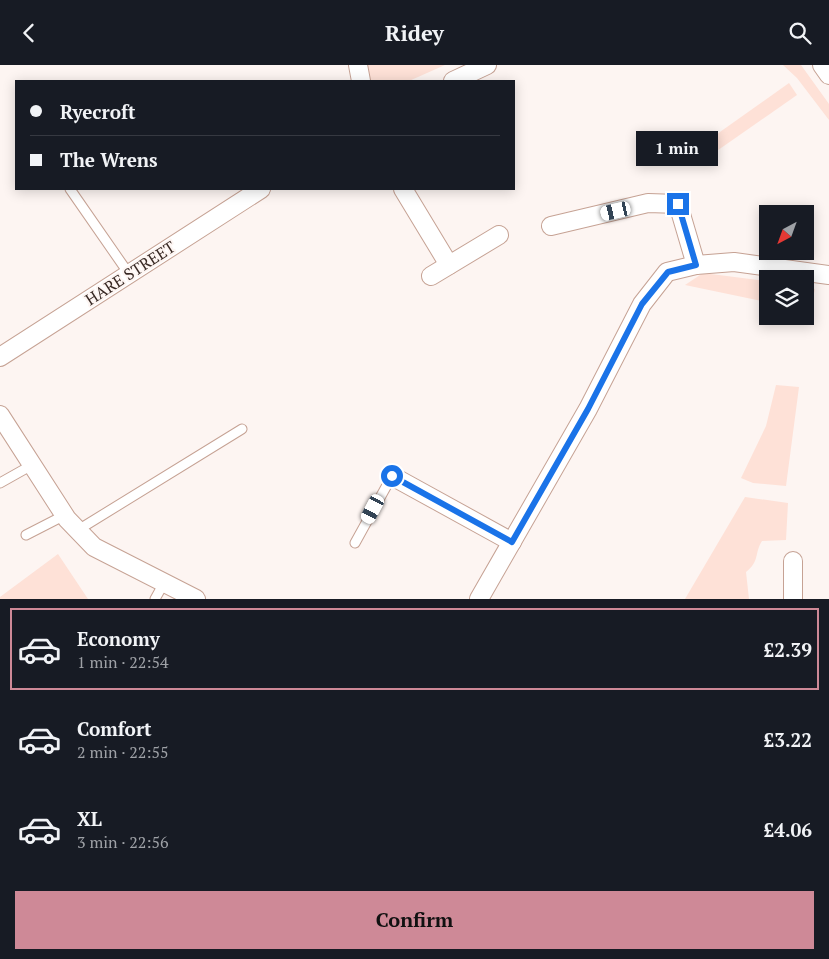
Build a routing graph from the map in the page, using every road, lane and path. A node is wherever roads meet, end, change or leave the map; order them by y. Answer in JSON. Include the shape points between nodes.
{"nodes":[{"id":1,"x":358,"y":65,"type":"edge"},
{"id":2,"x":487,"y":65,"type":"edge"},
{"id":3,"x":822,"y":65,"type":"edge"},
{"id":4,"x":829,"y":75,"type":"edge"},
{"id":5,"x":361,"y":80,"type":"edge"},
{"id":6,"x":455,"y":80,"type":"edge"},
{"id":7,"x":71,"y":190,"type":"edge"},
{"id":8,"x":259,"y":190,"type":"edge"},
{"id":9,"x":404,"y":190,"type":"edge"},
{"id":10,"x":551,"y":226,"type":"dead end"},
{"id":11,"x":499,"y":235,"type":"dead end"},
{"id":12,"x":449,"y":265,"type":"junction"},
{"id":13,"x":696,"y":265,"type":"junction"},
{"id":14,"x":129,"y":274,"type":"junction"},
{"id":15,"x":829,"y":275,"type":"edge"},
{"id":16,"x":431,"y":276,"type":"dead end"},
{"id":17,"x":0,"y":357,"type":"edge"},
{"id":18,"x":0,"y":415,"type":"edge"},
{"id":19,"x":242,"y":429,"type":"dead end"},
{"id":20,"x":32,"y":465,"type":"junction"},
{"id":21,"x":392,"y":476,"type":"joint"},
{"id":22,"x":0,"y":483,"type":"edge"},
{"id":23,"x":65,"y":515,"type":"junction"},
{"id":24,"x":78,"y":530,"type":"junction"},
{"id":25,"x":26,"y":535,"type":"dead end"},
{"id":26,"x":512,"y":542,"type":"junction"},
{"id":27,"x":355,"y":543,"type":"dead end"},
{"id":28,"x":794,"y":561,"type":"dead end"},
{"id":29,"x":164,"y":583,"type":"junction"},
{"id":30,"x":155,"y":599,"type":"edge"},
{"id":31,"x":196,"y":599,"type":"edge"},
{"id":32,"x":479,"y":599,"type":"edge"},
{"id":33,"x":793,"y":599,"type":"edge"}],
"edges":[{"from":1,"to":5,"type":"street"},
{"from":2,"to":6,"type":"street"},
{"from":3,"to":4,"type":"street"},
{"from":7,"to":14,"type":"lane"},
{"from":8,"to":14,"type":"street","name":"HARE STREET"},
{"from":9,"to":12,"type":"street"},
{"from":10,"to":13,"type":"street","via":[[648,203],[678,204]]},
{"from":11,"to":12,"type":"street"},
{"from":12,"to":16,"type":"street"},
{"from":13,"to":15,"type":"street","via":[[734,262]]},
{"from":13,"to":26,"type":"street","via":[[668,272],[642,304],[588,409]]},
{"from":14,"to":17,"type":"street","name":"HARE STREET"},
{"from":18,"to":20,"type":"street"},
{"from":19,"to":24,"type":"lane"},
{"from":20,"to":22,"type":"lane"},
{"from":20,"to":23,"type":"street"},
{"from":21,"to":26,"type":"street"},
{"from":21,"to":27,"type":"lane"},
{"from":23,"to":24,"type":"street"},
{"from":23,"to":25,"type":"lane"},
{"from":24,"to":29,"type":"street","via":[[94,547]]},
{"from":26,"to":32,"type":"street"},
{"from":28,"to":33,"type":"street"},
{"from":29,"to":30,"type":"lane"},
{"from":29,"to":31,"type":"street"}]}
